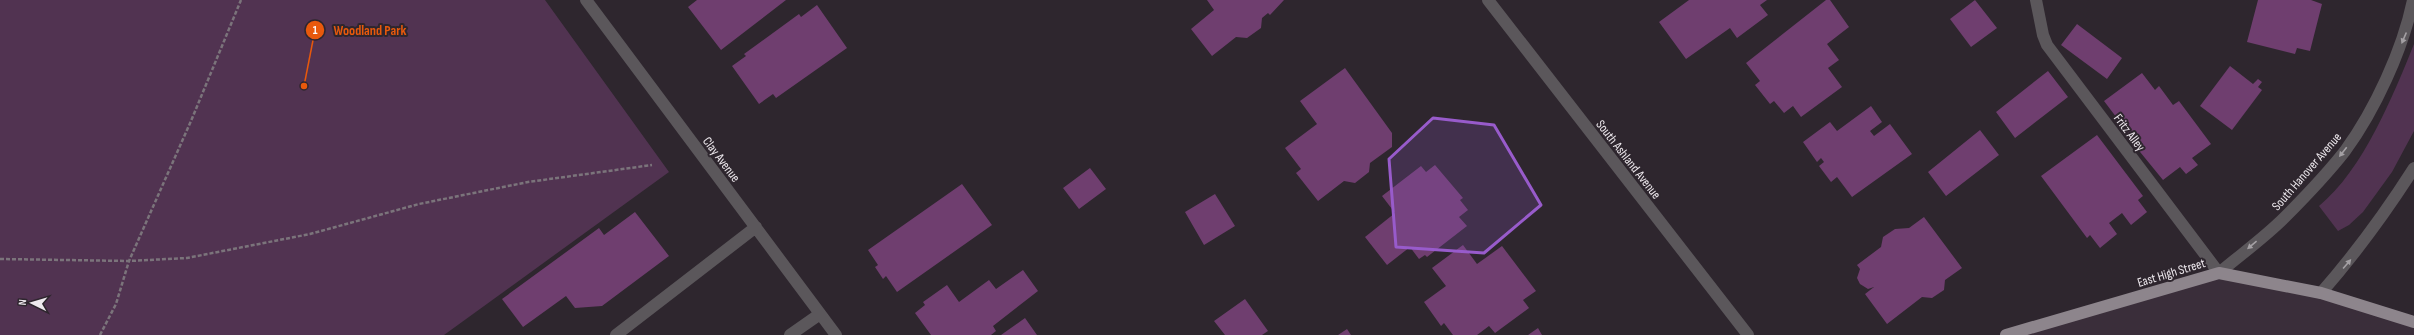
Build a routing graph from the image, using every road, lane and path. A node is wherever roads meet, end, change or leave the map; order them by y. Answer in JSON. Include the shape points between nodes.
{"nodes":[{"id":1,"x":241,"y":0,"type":"edge"},
{"id":2,"x":586,"y":0,"type":"edge"},
{"id":3,"x":1488,"y":0,"type":"edge"},
{"id":4,"x":2036,"y":0,"type":"edge"},
{"id":5,"x":2414,"y":0,"type":"edge"},
{"id":6,"x":652,"y":165,"type":"dead end"},
{"id":7,"x":2414,"y":168,"type":"edge"},
{"id":8,"x":756,"y":227,"type":"junction"},
{"id":9,"x":0,"y":259,"type":"edge"},
{"id":10,"x":129,"y":261,"type":"junction"},
{"id":11,"x":2218,"y":273,"type":"junction"},
{"id":12,"x":2321,"y":293,"type":"junction"},
{"id":13,"x":820,"y":314,"type":"junction"},
{"id":14,"x":2414,"y":322,"type":"edge"},
{"id":15,"x":100,"y":335,"type":"edge"},
{"id":16,"x":616,"y":335,"type":"edge"},
{"id":17,"x":790,"y":335,"type":"edge"},
{"id":18,"x":836,"y":335,"type":"edge"},
{"id":19,"x":1748,"y":335,"type":"edge"},
{"id":20,"x":2006,"y":335,"type":"edge"}],
"edges":[{"from":1,"to":10,"type":"path"},
{"from":2,"to":8,"type":"street","name":"Clay Avenue"},
{"from":3,"to":19,"type":"street","name":"South Ashland Avenue"},
{"from":4,"to":11,"type":"street","name":"Fritz Alley","via":[[2042,35],[2047,45]]},
{"from":5,"to":11,"type":"street","name":"South Hanover Avenue","one_way":true,"via":[[2407,29],[2391,67],[2374,102],[2345,150],[2283,219]]},
{"from":6,"to":10,"type":"path","via":[[528,182],[458,196],[245,248],[187,258]]},
{"from":12,"to":7,"type":"street","one_way":true,"via":[[2353,256]]},
{"from":8,"to":13,"type":"street","name":"Clay Avenue"},
{"from":8,"to":16,"type":"street"},
{"from":9,"to":10,"type":"path"},
{"from":10,"to":15,"type":"path","via":[[116,304]]},
{"from":11,"to":12,"type":"main road","name":"East High Street"},
{"from":11,"to":20,"type":"main road","name":"East High Street"},
{"from":12,"to":14,"type":"main road","name":"East High Street"},
{"from":13,"to":17,"type":"street"},
{"from":13,"to":18,"type":"street","name":"Clay Avenue"}]}
